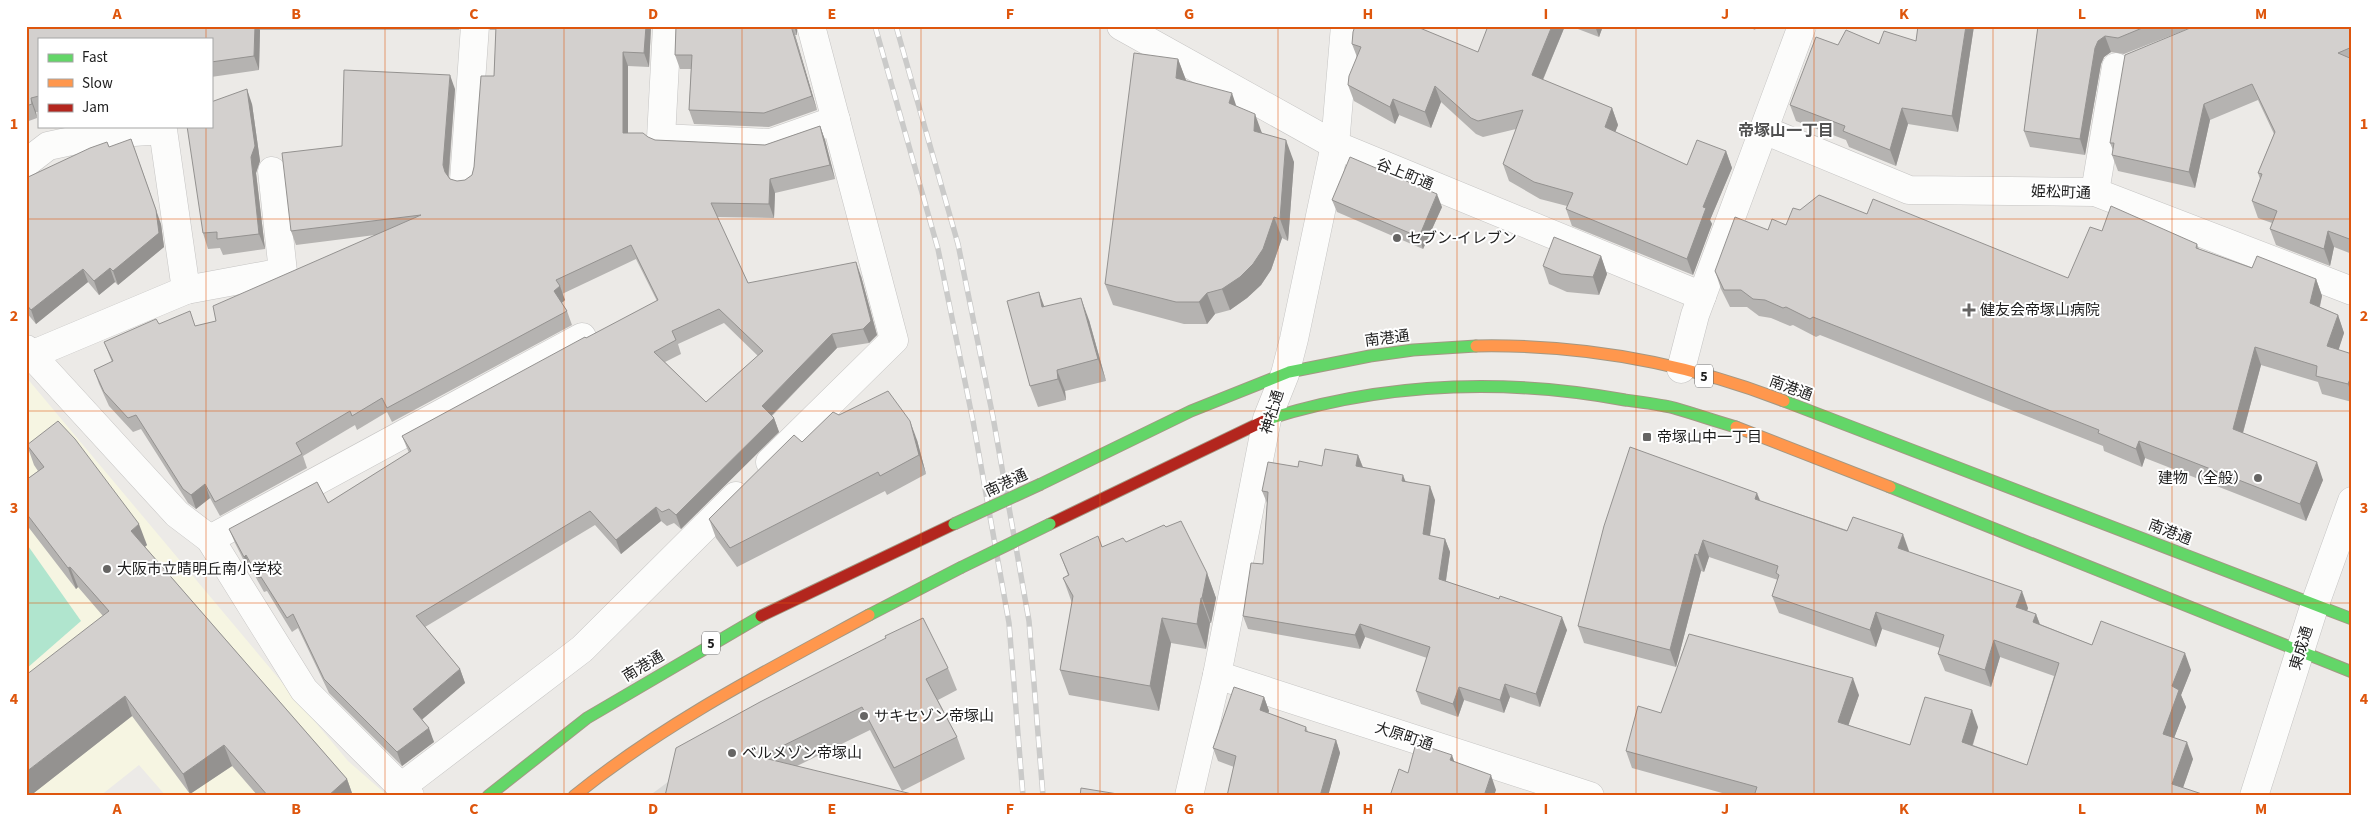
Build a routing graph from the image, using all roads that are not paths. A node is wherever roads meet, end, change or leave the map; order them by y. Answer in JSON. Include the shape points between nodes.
{"nodes":[{"id":1,"x":475,"y":26,"type":"edge"},
{"id":2,"x":667,"y":26,"type":"edge"},
{"id":3,"x":811,"y":26,"type":"edge"},
{"id":4,"x":1121,"y":26,"type":"edge"},
{"id":5,"x":1345,"y":26,"type":"edge"},
{"id":6,"x":1802,"y":26,"type":"edge"},
{"id":7,"x":2116,"y":67,"type":"dead end"},
{"id":8,"x":836,"y":120,"type":"junction"},
{"id":9,"x":1764,"y":130,"type":"junction"},
{"id":10,"x":1334,"y":145,"type":"junction"},
{"id":11,"x":26,"y":163,"type":"edge"},
{"id":12,"x":272,"y":171,"type":"dead end"},
{"id":13,"x":464,"y":180,"type":"edge"},
{"id":14,"x":2095,"y":192,"type":"junction"},
{"id":15,"x":186,"y":290,"type":"junction"},
{"id":16,"x":2352,"y":291,"type":"edge"},
{"id":17,"x":1702,"y":296,"type":"junction"},
{"id":18,"x":582,"y":337,"type":"edge"},
{"id":19,"x":29,"y":352,"type":"edge"},
{"id":20,"x":1681,"y":369,"type":"junction"},
{"id":21,"x":1285,"y":374,"type":"junction"},
{"id":22,"x":1267,"y":418,"type":"junction"},
{"id":23,"x":2352,"y":501,"type":"edge"},
{"id":24,"x":210,"y":540,"type":"junction"},
{"id":25,"x":2314,"y":604,"type":"junction"},
{"id":26,"x":2352,"y":619,"type":"edge"},
{"id":27,"x":2301,"y":653,"type":"junction"},
{"id":28,"x":2352,"y":672,"type":"edge"},
{"id":29,"x":1217,"y":675,"type":"junction"},
{"id":30,"x":406,"y":792,"type":"edge"},
{"id":31,"x":488,"y":796,"type":"edge"},
{"id":32,"x":574,"y":796,"type":"edge"},
{"id":33,"x":1189,"y":796,"type":"edge"},
{"id":34,"x":1590,"y":796,"type":"edge"},
{"id":35,"x":2254,"y":796,"type":"edge"}],
"edges":[{"from":1,"to":13,"type":"street"},
{"from":2,"to":8,"type":"street","via":[[661,138],[771,143]]},
{"from":3,"to":8,"type":"street"},
{"from":4,"to":10,"type":"street","name":"谷上町通"},
{"from":5,"to":10,"type":"street","name":"神社通"},
{"from":6,"to":9,"type":"street"},
{"from":7,"to":14,"type":"street"},
{"from":8,"to":30,"type":"street","via":[[894,340],[582,649]]},
{"from":9,"to":14,"type":"street","name":"姫松町通","via":[[1909,190]]},
{"from":9,"to":17,"type":"street"},
{"from":10,"to":17,"type":"street","name":"谷上町通"},
{"from":10,"to":21,"type":"street","name":"神社通"},
{"from":11,"to":15,"type":"street","via":[[48,146],[104,134],[163,130]]},
{"from":12,"to":15,"type":"street","via":[[282,272]]},
{"from":14,"to":16,"type":"street","name":"姫松町通"},
{"from":15,"to":19,"type":"street"},
{"from":17,"to":20,"type":"street"},
{"from":18,"to":24,"type":"street"},
{"from":19,"to":24,"type":"street","via":[[177,514]]},
{"from":20,"to":21,"type":"main road","name":"南港通","number":"5","via":[[1594,353],[1513,345],[1372,354]]},
{"from":20,"to":25,"type":"main road","name":"南港通","number":"5","via":[[1776,398]]},
{"from":21,"to":22,"type":"street","name":"神社通"},
{"from":21,"to":31,"type":"main road","name":"南港通","number":"5","bridge":true,"via":[[1189,413],[744,624],[587,718]]},
{"from":22,"to":27,"type":"main road","via":[[1305,407],[1396,390],[1499,385],[1594,394],[1673,408],[1751,432]]},
{"from":22,"to":29,"type":"street","name":"神社通"},
{"from":22,"to":32,"type":"main road","bridge":true,"via":[[894,601],[700,707],[615,762]]},
{"from":23,"to":25,"type":"street","name":"東成通"},
{"from":24,"to":30,"type":"street","via":[[304,690]]},
{"from":25,"to":26,"type":"main road","name":"南港通","number":"5"},
{"from":25,"to":27,"type":"street","name":"東成通"},
{"from":27,"to":28,"type":"main road"},
{"from":27,"to":35,"type":"street","name":"東成通"},
{"from":29,"to":33,"type":"street","name":"神社通"},
{"from":29,"to":34,"type":"street","name":"大原町通"}]}
